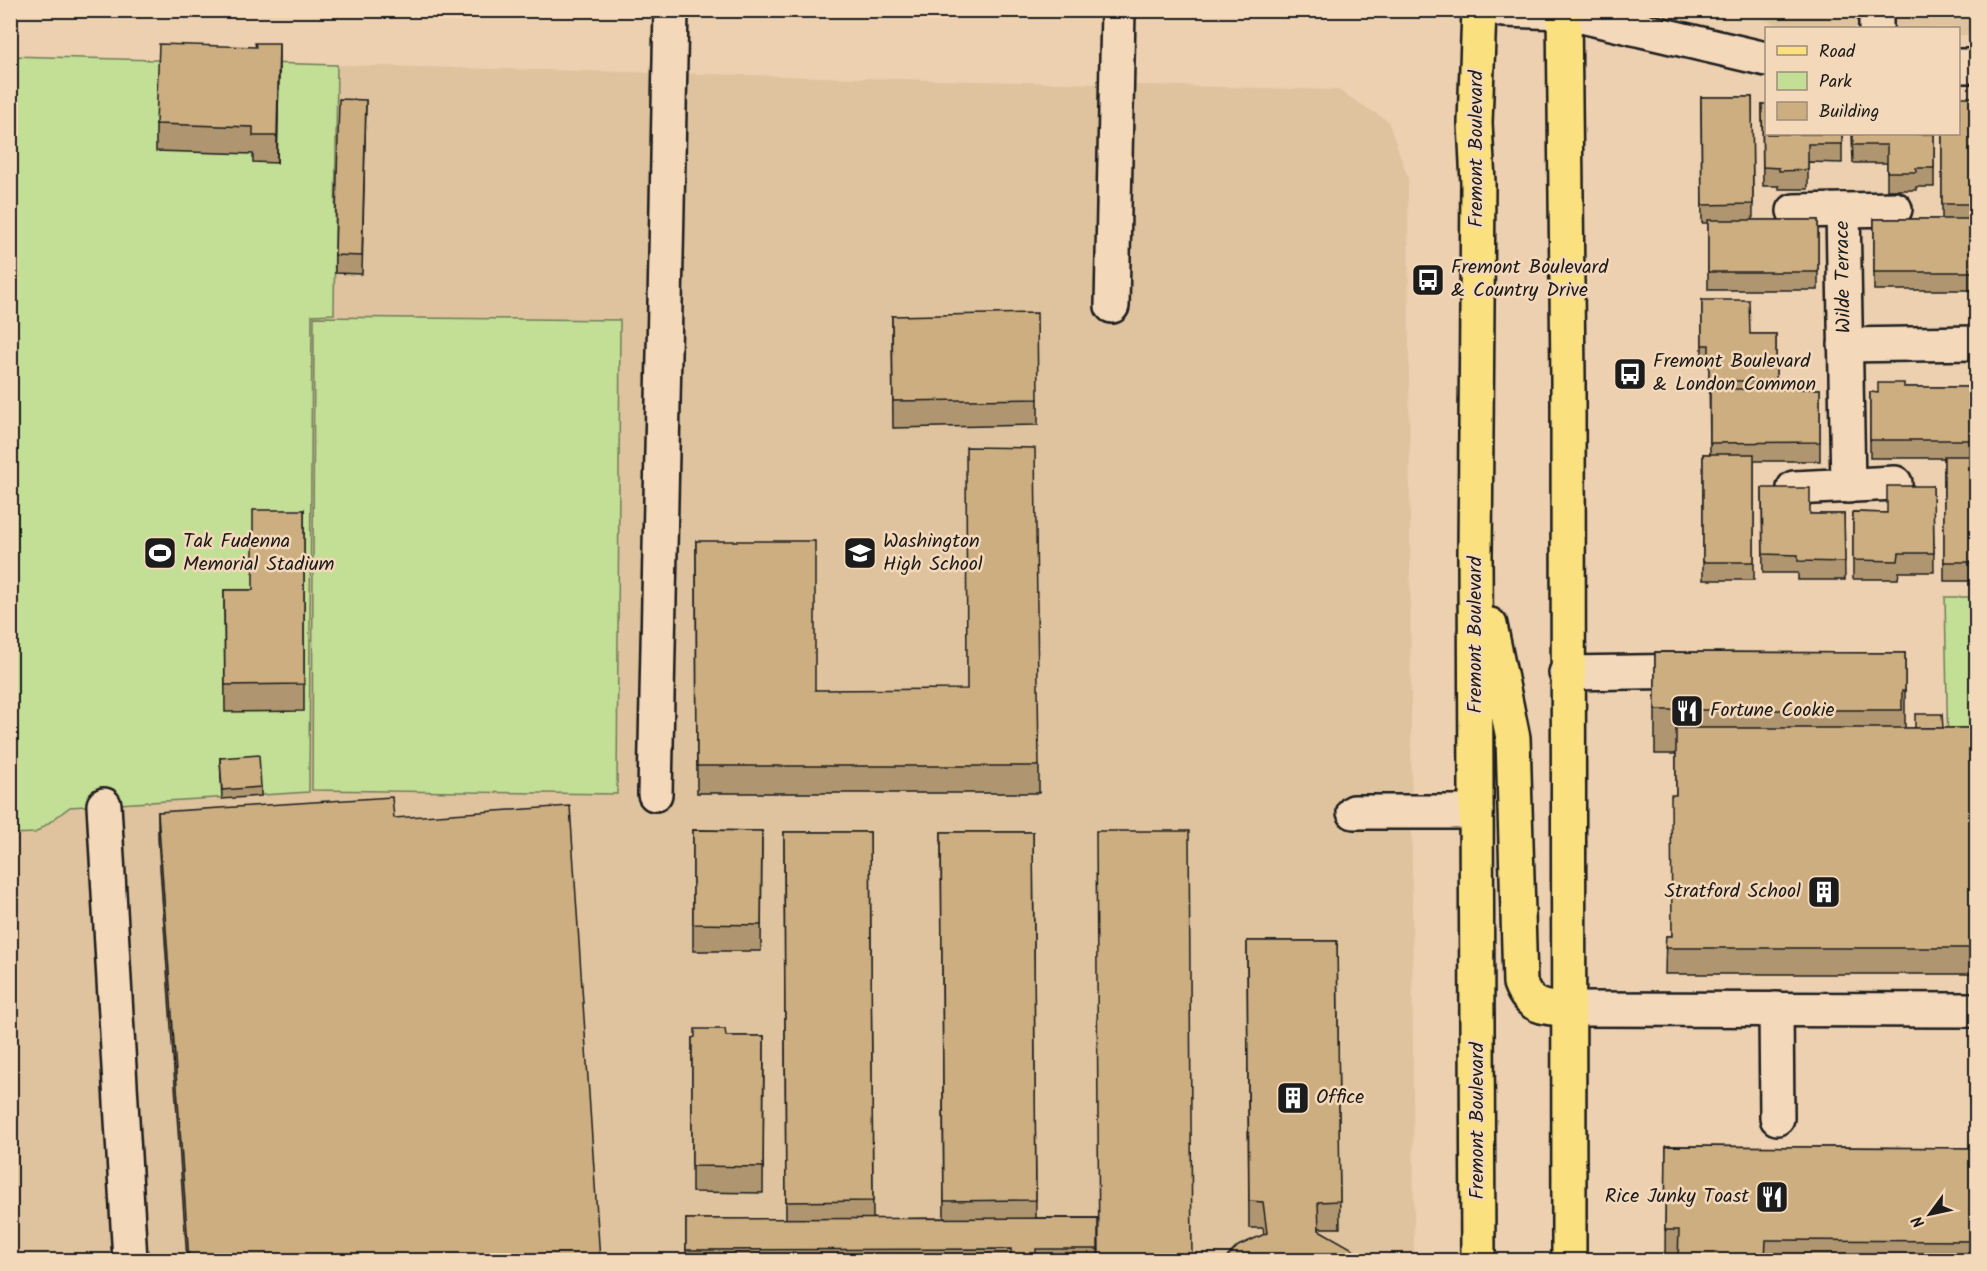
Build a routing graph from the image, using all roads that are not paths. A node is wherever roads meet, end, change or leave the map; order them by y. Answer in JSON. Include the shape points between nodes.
{"nodes":[{"id":1,"x":671,"y":10,"type":"edge"},
{"id":2,"x":1118,"y":10,"type":"edge"},
{"id":3,"x":1479,"y":10,"type":"edge"},
{"id":4,"x":1503,"y":10,"type":"edge"},
{"id":5,"x":1876,"y":10,"type":"edge"},
{"id":6,"x":1564,"y":11,"type":"edge"},
{"id":7,"x":1876,"y":27,"type":"edge"},
{"id":8,"x":1765,"y":59,"type":"edge"},
{"id":9,"x":1960,"y":66,"type":"edge"},
{"id":10,"x":1977,"y":66,"type":"edge"},
{"id":11,"x":1895,"y":208,"type":"dead end"},
{"id":12,"x":1843,"y":210,"type":"junction"},
{"id":13,"x":1794,"y":211,"type":"dead end"},
{"id":14,"x":1112,"y":306,"type":"dead end"},
{"id":15,"x":1977,"y":343,"type":"edge"},
{"id":16,"x":1845,"y":345,"type":"junction"},
{"id":17,"x":1895,"y":483,"type":"edge"},
{"id":18,"x":1848,"y":486,"type":"junction"},
{"id":19,"x":1794,"y":488,"type":"edge"},
{"id":20,"x":1475,"y":555,"type":"junction"},
{"id":21,"x":1734,"y":670,"type":"edge"},
{"id":22,"x":1566,"y":673,"type":"junction"},
{"id":23,"x":655,"y":794,"type":"dead end"},
{"id":24,"x":104,"y":805,"type":"dead end"},
{"id":25,"x":1354,"y":812,"type":"dead end"},
{"id":26,"x":1476,"y":812,"type":"junction"},
{"id":27,"x":1568,"y":1009,"type":"junction"},
{"id":28,"x":1776,"y":1009,"type":"junction"},
{"id":29,"x":1977,"y":1010,"type":"edge"},
{"id":30,"x":1777,"y":1118,"type":"dead end"},
{"id":31,"x":130,"y":1260,"type":"edge"},
{"id":32,"x":1478,"y":1260,"type":"edge"},
{"id":33,"x":1569,"y":1260,"type":"edge"}],
"edges":[{"from":1,"to":23,"type":"street"},
{"from":2,"to":14,"type":"street"},
{"from":3,"to":20,"type":"main road","name":"Fremont Boulevard","via":[[1475,123]]},
{"from":4,"to":6,"type":"street"},
{"from":5,"to":7,"type":"street"},
{"from":6,"to":8,"type":"street"},
{"from":6,"to":22,"type":"main road"},
{"from":9,"to":10,"type":"street"},
{"from":11,"to":12,"type":"street"},
{"from":12,"to":13,"type":"street"},
{"from":12,"to":16,"type":"street","name":"Wilde Terrace"},
{"from":15,"to":16,"type":"street"},
{"from":16,"to":18,"type":"street","name":"Wilde Terrace"},
{"from":17,"to":18,"type":"street"},
{"from":18,"to":19,"type":"street"},
{"from":20,"to":26,"type":"main road","name":"Fremont Boulevard"},
{"from":20,"to":27,"type":"main road","via":[[1513,738],[1520,983],[1524,995],[1534,1004],[1544,1009]]},
{"from":21,"to":22,"type":"street"},
{"from":22,"to":27,"type":"main road"},
{"from":24,"to":31,"type":"street"},
{"from":25,"to":26,"type":"street"},
{"from":26,"to":32,"type":"main road","name":"Fremont Boulevard"},
{"from":27,"to":28,"type":"street"},
{"from":27,"to":33,"type":"main road"},
{"from":28,"to":29,"type":"street"},
{"from":28,"to":30,"type":"street"}]}
